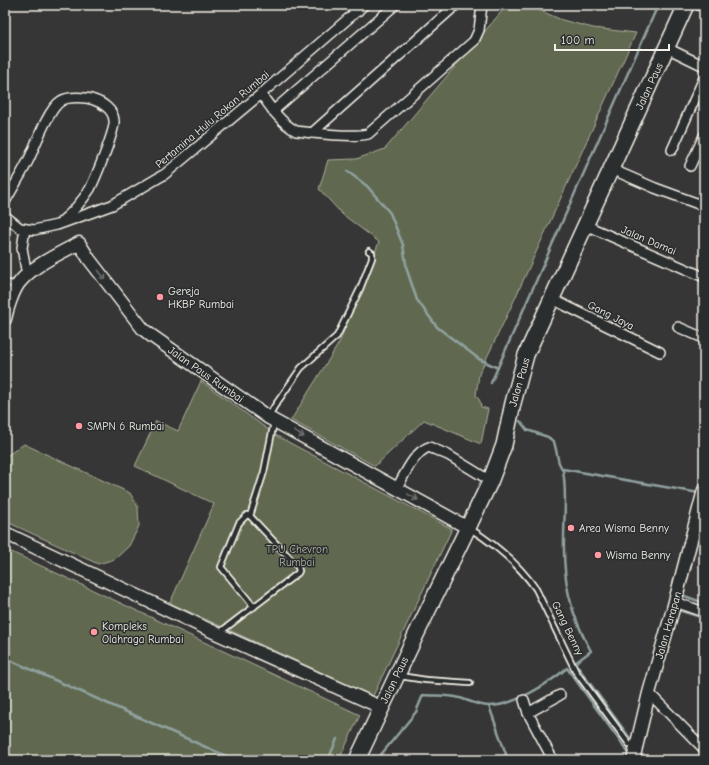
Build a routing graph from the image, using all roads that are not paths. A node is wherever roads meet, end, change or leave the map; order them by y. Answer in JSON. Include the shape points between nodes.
{"nodes":[{"id":1,"x":349,"y":5,"type":"edge"},
{"id":2,"x":396,"y":5,"type":"edge"},
{"id":3,"x":456,"y":5,"type":"edge"},
{"id":4,"x":482,"y":5,"type":"edge"},
{"id":5,"x":677,"y":5,"type":"edge"},
{"id":6,"x":686,"y":5,"type":"edge"},
{"id":7,"x":698,"y":5,"type":"edge"},
{"id":8,"x":704,"y":6,"type":"edge"},
{"id":9,"x":361,"y":8,"type":"edge"},
{"id":10,"x":667,"y":48,"type":"junction"},
{"id":11,"x":704,"y":66,"type":"edge"},
{"id":12,"x":704,"y":78,"type":"edge"},
{"id":13,"x":261,"y":94,"type":"junction"},
{"id":14,"x":273,"y":111,"type":"junction"},
{"id":15,"x":312,"y":133,"type":"junction"},
{"id":16,"x":704,"y":136,"type":"edge"},
{"id":17,"x":672,"y":150,"type":"dead end"},
{"id":18,"x":690,"y":166,"type":"dead end"},
{"id":19,"x":611,"y":169,"type":"junction"},
{"id":20,"x":5,"y":202,"type":"edge"},
{"id":21,"x":704,"y":206,"type":"edge"},
{"id":22,"x":5,"y":216,"type":"edge"},
{"id":23,"x":57,"y":225,"type":"junction"},
{"id":24,"x":585,"y":225,"type":"junction"},
{"id":25,"x":25,"y":228,"type":"junction"},
{"id":26,"x":369,"y":251,"type":"dead end"},
{"id":27,"x":27,"y":275,"type":"junction"},
{"id":28,"x":704,"y":277,"type":"edge"},
{"id":29,"x":5,"y":283,"type":"edge"},
{"id":30,"x":18,"y":284,"type":"junction"},
{"id":31,"x":552,"y":298,"type":"junction"},
{"id":32,"x":5,"y":315,"type":"edge"},
{"id":33,"x":678,"y":327,"type":"dead end"},
{"id":34,"x":704,"y":340,"type":"edge"},
{"id":35,"x":660,"y":352,"type":"dead end"},
{"id":36,"x":272,"y":419,"type":"junction"},
{"id":37,"x":484,"y":477,"type":"junction"},
{"id":38,"x":397,"y":488,"type":"junction"},
{"id":39,"x":704,"y":490,"type":"edge"},
{"id":40,"x":250,"y":516,"type":"junction"},
{"id":41,"x":464,"y":525,"type":"junction"},
{"id":42,"x":5,"y":533,"type":"edge"},
{"id":43,"x":675,"y":602,"type":"junction"},
{"id":44,"x":254,"y":607,"type":"junction"},
{"id":45,"x":704,"y":612,"type":"edge"},
{"id":46,"x":218,"y":634,"type":"junction"},
{"id":47,"x":397,"y":675,"type":"junction"},
{"id":48,"x":470,"y":683,"type":"dead end"},
{"id":49,"x":649,"y":693,"type":"junction"},
{"id":50,"x":560,"y":695,"type":"dead end"},
{"id":51,"x":524,"y":700,"type":"dead end"},
{"id":52,"x":378,"y":706,"type":"junction"},
{"id":53,"x":528,"y":713,"type":"junction"},
{"id":54,"x":704,"y":749,"type":"edge"},
{"id":55,"x":632,"y":752,"type":"edge"},
{"id":56,"x":351,"y":760,"type":"edge"},
{"id":57,"x":357,"y":760,"type":"edge"},
{"id":58,"x":552,"y":760,"type":"edge"}],
"edges":[{"from":1,"to":9,"type":"street"},
{"from":2,"to":14,"type":"street"},
{"from":3,"to":15,"type":"street"},
{"from":4,"to":15,"type":"street","via":[[474,41],[368,134]]},
{"from":5,"to":37,"type":"main road","name":"Jalan Paus","via":[[519,354],[505,401],[497,442]]},
{"from":6,"to":10,"type":"main road","name":"Jalan Paus"},
{"from":7,"to":8,"type":"street"},
{"from":9,"to":13,"type":"street","name":"Pertamina Hulu Rokan Rumbai"},
{"from":10,"to":11,"type":"street"},
{"from":10,"to":19,"type":"main road","name":"Jalan Paus"},
{"from":12,"to":17,"type":"street"},
{"from":13,"to":14,"type":"street"},
{"from":13,"to":23,"type":"street","name":"Pertamina Hulu Rokan Rumbai","via":[[165,174],[112,205]]},
{"from":14,"to":15,"type":"street","via":[[288,127]]},
{"from":16,"to":18,"type":"street"},
{"from":19,"to":21,"type":"street"},
{"from":19,"to":24,"type":"main road","name":"Jalan Paus"},
{"from":20,"to":23,"type":"street","via":[[30,158],[49,115],[61,101],[78,97],[101,102],[111,112],[114,131],[90,188],[73,212]]},
{"from":22,"to":25,"type":"street","via":[[20,228]]},
{"from":23,"to":25,"type":"street","name":"Pertamina Hulu Rokan Rumbai","via":[[34,230]]},
{"from":24,"to":28,"type":"street","name":"Jalan Damai"},
{"from":24,"to":31,"type":"main road","name":"Jalan Paus"},
{"from":25,"to":27,"type":"street","via":[[22,248]]},
{"from":26,"to":36,"type":"lane","via":[[372,258],[340,331],[301,368],[274,407]]},
{"from":27,"to":30,"type":"street","name":"Jalan Paus Rumbai"},
{"from":27,"to":36,"type":"street","name":"Jalan Paus Rumbai","one_way":true,"via":[[58,254],[79,244],[143,329]]},
{"from":29,"to":30,"type":"lane"},
{"from":30,"to":32,"type":"street","name":"Jalan Paus Rumbai"},
{"from":31,"to":35,"type":"street","name":"Gang Jaya"},
{"from":31,"to":41,"type":"main road","name":"Jalan Paus","via":[[526,355],[504,445],[490,482]]},
{"from":33,"to":34,"type":"street"},
{"from":36,"to":38,"type":"street","name":"Jalan Paus Rumbai","one_way":true},
{"from":36,"to":40,"type":"lane","via":[[264,472]]},
{"from":37,"to":38,"type":"street","via":[[448,455],[429,447],[419,454]]},
{"from":37,"to":41,"type":"main road","name":"Jalan Paus"},
{"from":38,"to":41,"type":"street","name":"Jalan Paus Rumbai","one_way":true},
{"from":39,"to":43,"type":"street","name":"Jalan Harapan"},
{"from":40,"to":44,"type":"lane","via":[[247,515],[239,523],[221,567]]},
{"from":40,"to":44,"type":"lane","via":[[299,571]]},
{"from":41,"to":47,"type":"main road","name":"Jalan Paus"},
{"from":41,"to":52,"type":"main road","name":"Jalan Paus"},
{"from":41,"to":55,"type":"lane","name":"Gang Benny","via":[[507,556],[536,589],[576,672]]},
{"from":42,"to":46,"type":"street"},
{"from":43,"to":45,"type":"street"},
{"from":43,"to":49,"type":"street","name":"Jalan Harapan"},
{"from":44,"to":46,"type":"lane"},
{"from":46,"to":52,"type":"street"},
{"from":47,"to":48,"type":"lane"},
{"from":47,"to":52,"type":"main road","name":"Jalan Paus"},
{"from":49,"to":54,"type":"street"},
{"from":49,"to":55,"type":"street","name":"Jalan Harapan"},
{"from":50,"to":53,"type":"street"},
{"from":51,"to":53,"type":"street"},
{"from":52,"to":56,"type":"main road","name":"Jalan Paus"},
{"from":52,"to":57,"type":"main road","name":"Jalan Paus"},
{"from":53,"to":58,"type":"street"}]}
